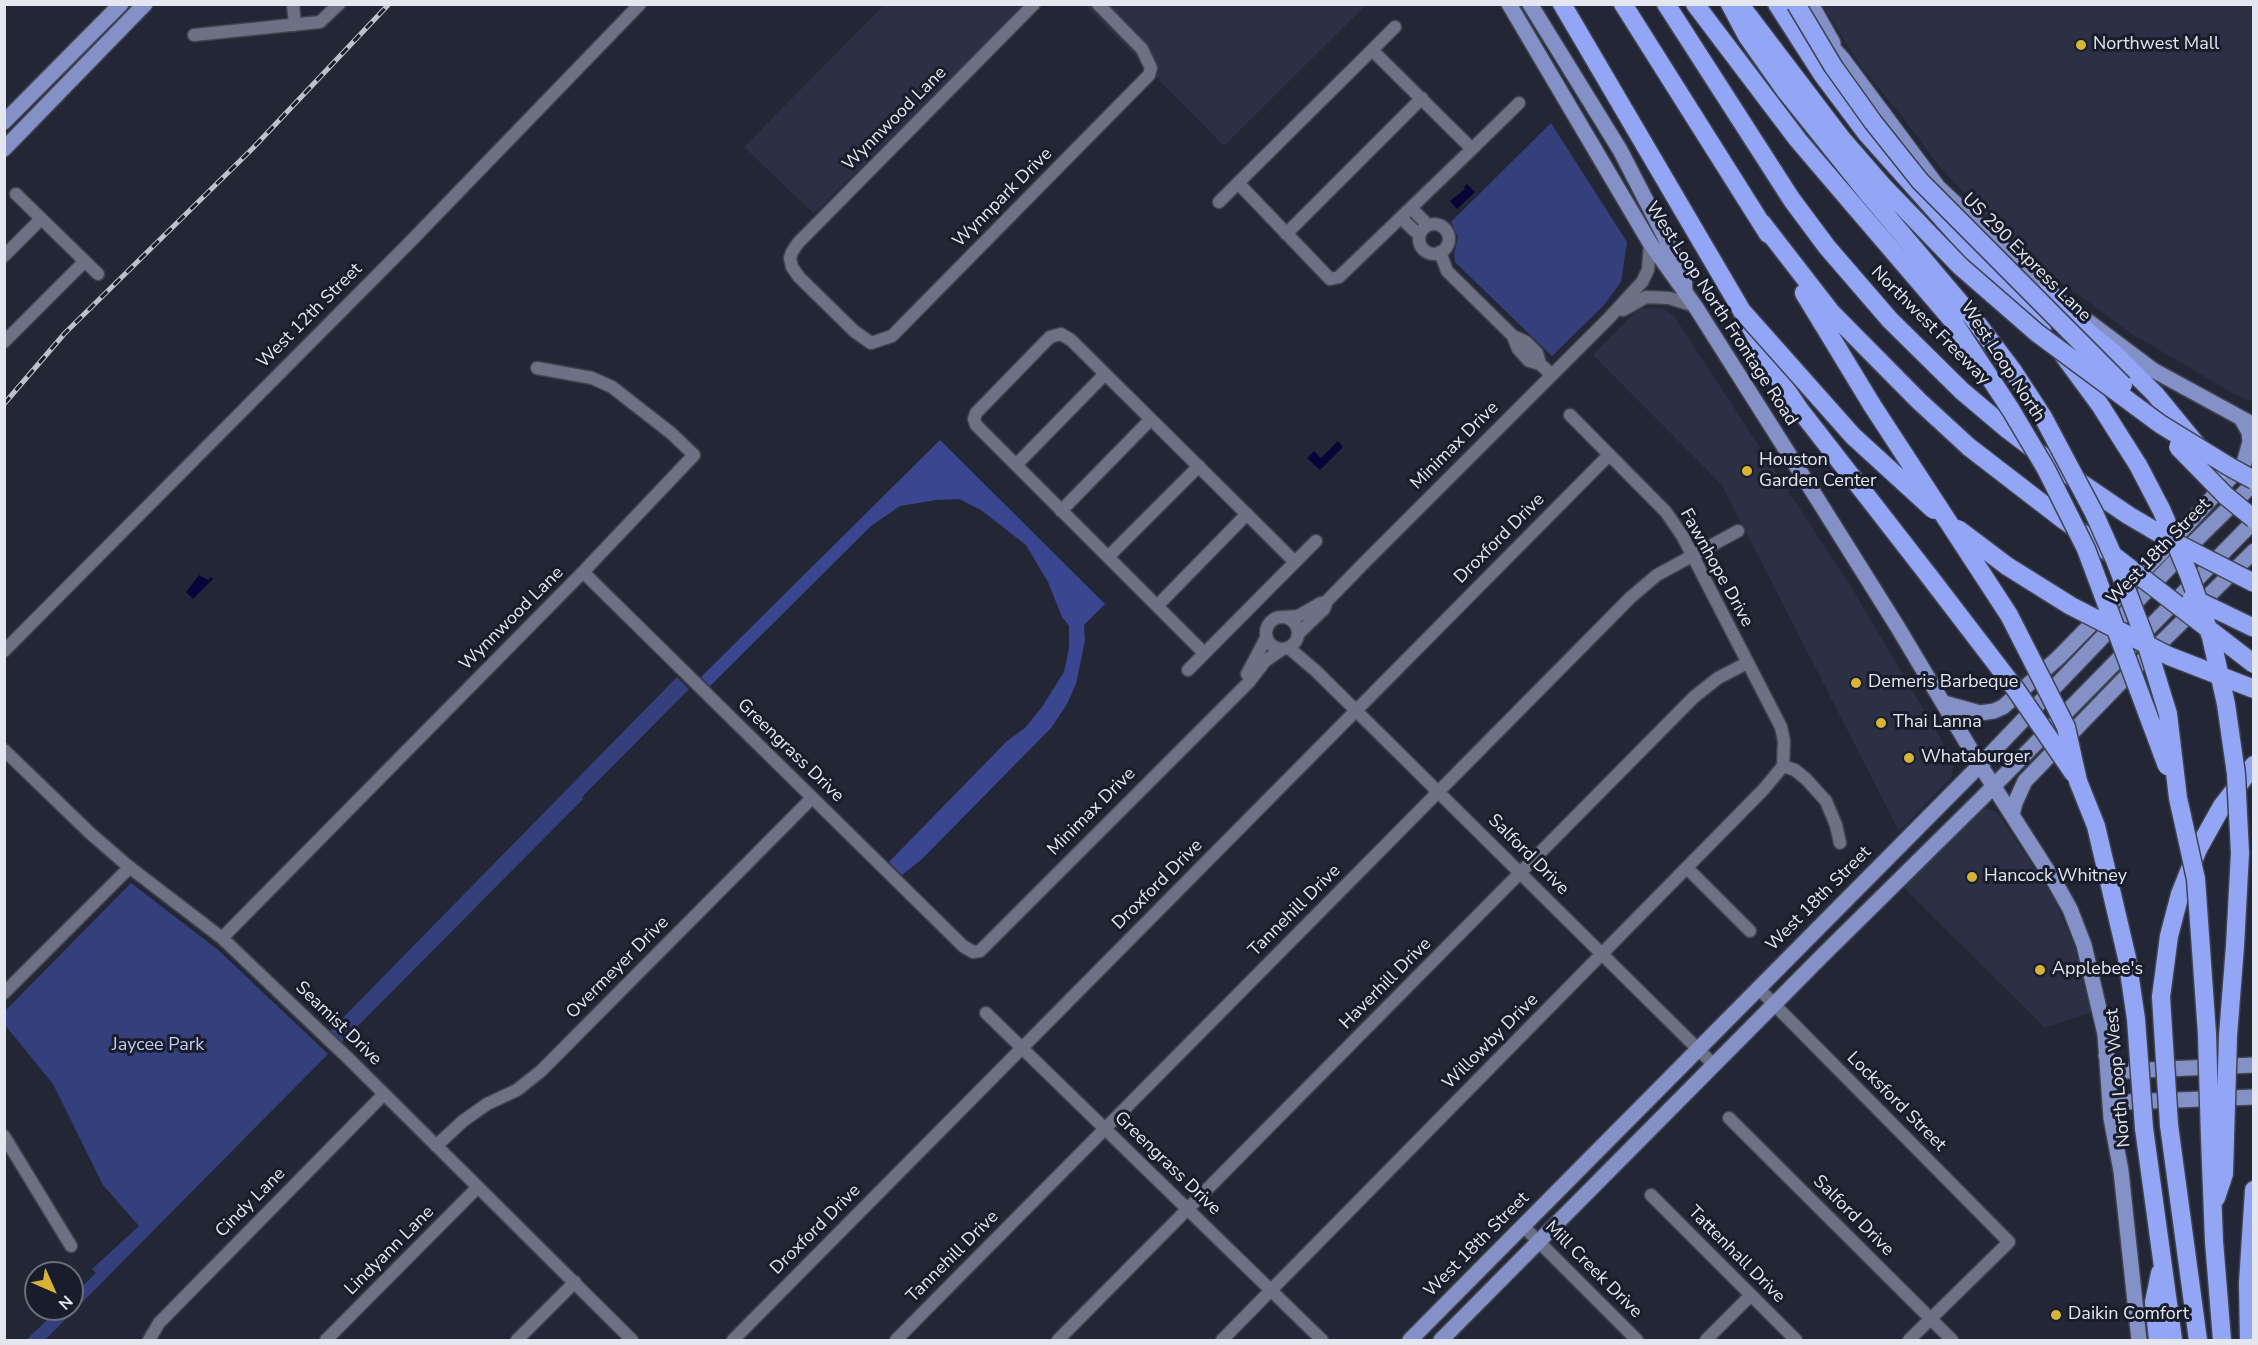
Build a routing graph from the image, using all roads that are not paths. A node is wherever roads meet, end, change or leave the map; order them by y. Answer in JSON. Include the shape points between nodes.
{"nodes":[{"id":1,"x":121,"y":4,"type":"edge"},
{"id":2,"x":145,"y":4,"type":"edge"},
{"id":3,"x":293,"y":4,"type":"edge"},
{"id":4,"x":339,"y":4,"type":"edge"},
{"id":5,"x":640,"y":4,"type":"edge"},
{"id":6,"x":1034,"y":4,"type":"edge"},
{"id":7,"x":1098,"y":4,"type":"edge"},
{"id":8,"x":1509,"y":4,"type":"edge"},
{"id":9,"x":1530,"y":4,"type":"edge"},
{"id":10,"x":1562,"y":4,"type":"edge"},
{"id":11,"x":1623,"y":4,"type":"edge"},
{"id":12,"x":1666,"y":4,"type":"edge"},
{"id":13,"x":1695,"y":4,"type":"edge"},
{"id":14,"x":1730,"y":4,"type":"edge"},
{"id":15,"x":1739,"y":4,"type":"edge"},
{"id":16,"x":1777,"y":4,"type":"edge"},
{"id":17,"x":1794,"y":4,"type":"edge"},
{"id":18,"x":1810,"y":4,"type":"edge"},
{"id":19,"x":295,"y":25,"type":"junction"},
{"id":20,"x":1395,"y":27,"type":"dead end"},
{"id":21,"x":194,"y":35,"type":"dead end"},
{"id":22,"x":1372,"y":50,"type":"junction"},
{"id":23,"x":1842,"y":58,"type":"junction"},
{"id":24,"x":62,"y":64,"type":"junction"},
{"id":25,"x":69,"y":83,"type":"junction"},
{"id":26,"x":1422,"y":98,"type":"junction"},
{"id":27,"x":1519,"y":103,"type":"dead end"},
{"id":28,"x":4,"y":122,"type":"edge"},
{"id":29,"x":4,"y":149,"type":"edge"},
{"id":30,"x":1472,"y":149,"type":"junction"},
{"id":31,"x":1238,"y":183,"type":"junction"},
{"id":32,"x":1876,"y":191,"type":"junction"},
{"id":33,"x":16,"y":194,"type":"dead end"},
{"id":34,"x":1219,"y":201,"type":"dead end"},
{"id":35,"x":1411,"y":208,"type":"junction"},
{"id":36,"x":1401,"y":218,"type":"junction"},
{"id":37,"x":41,"y":219,"type":"junction"},
{"id":38,"x":1762,"y":223,"type":"junction"},
{"id":39,"x":1428,"y":225,"type":"junction"},
{"id":40,"x":1286,"y":234,"type":"junction"},
{"id":41,"x":1419,"y":235,"type":"junction"},
{"id":42,"x":1650,"y":243,"type":"junction"},
{"id":43,"x":1440,"y":252,"type":"junction"},
{"id":44,"x":4,"y":256,"type":"edge"},
{"id":45,"x":85,"y":261,"type":"junction"},
{"id":46,"x":98,"y":274,"type":"dead end"},
{"id":47,"x":2047,"y":290,"type":"junction"},
{"id":48,"x":1685,"y":292,"type":"junction"},
{"id":49,"x":1695,"y":306,"type":"junction"},
{"id":50,"x":1742,"y":311,"type":"junction"},
{"id":51,"x":1609,"y":318,"type":"junction"},
{"id":52,"x":4,"y":342,"type":"edge"},
{"id":53,"x":871,"y":343,"type":"joint"},
{"id":54,"x":537,"y":368,"type":"dead end"},
{"id":55,"x":1105,"y":374,"type":"junction"},
{"id":56,"x":1552,"y":375,"type":"junction"},
{"id":57,"x":1570,"y":415,"type":"dead end"},
{"id":58,"x":1151,"y":420,"type":"junction"},
{"id":59,"x":2247,"y":422,"type":"edge"},
{"id":60,"x":1609,"y":455,"type":"junction"},
{"id":61,"x":1016,"y":465,"type":"junction"},
{"id":62,"x":1199,"y":466,"type":"junction"},
{"id":63,"x":2253,"y":482,"type":"edge"},
{"id":64,"x":1062,"y":511,"type":"junction"},
{"id":65,"x":1247,"y":514,"type":"junction"},
{"id":66,"x":2253,"y":514,"type":"edge"},
{"id":67,"x":2253,"y":520,"type":"edge"},
{"id":68,"x":1738,"y":531,"type":"dead end"},
{"id":69,"x":1316,"y":541,"type":"dead end"},
{"id":70,"x":2106,"y":551,"type":"junction"},
{"id":71,"x":2253,"y":551,"type":"edge"},
{"id":72,"x":1692,"y":555,"type":"junction"},
{"id":73,"x":1108,"y":557,"type":"junction"},
{"id":74,"x":1295,"y":562,"type":"junction"},
{"id":75,"x":583,"y":572,"type":"junction"},
{"id":76,"x":2253,"y":583,"type":"edge"},
{"id":77,"x":1328,"y":601,"type":"junction"},
{"id":78,"x":1157,"y":606,"type":"junction"},
{"id":79,"x":1286,"y":617,"type":"junction"},
{"id":80,"x":2253,"y":628,"type":"edge"},
{"id":81,"x":1266,"y":638,"type":"junction"},
{"id":82,"x":1291,"y":643,"type":"junction"},
{"id":83,"x":4,"y":651,"type":"edge"},
{"id":84,"x":1204,"y":653,"type":"junction"},
{"id":85,"x":1747,"y":663,"type":"junction"},
{"id":86,"x":2253,"y":664,"type":"edge"},
{"id":87,"x":1188,"y":670,"type":"dead end"},
{"id":88,"x":2253,"y":689,"type":"edge"},
{"id":89,"x":1234,"y":695,"type":"junction"},
{"id":90,"x":1944,"y":703,"type":"junction"},
{"id":91,"x":1355,"y":711,"type":"junction"},
{"id":92,"x":4,"y":750,"type":"edge"},
{"id":93,"x":1980,"y":765,"type":"junction"},
{"id":94,"x":2253,"y":765,"type":"edge"},
{"id":95,"x":1783,"y":766,"type":"junction"},
{"id":96,"x":2078,"y":781,"type":"junction"},
{"id":97,"x":1994,"y":785,"type":"junction"},
{"id":98,"x":1438,"y":792,"type":"junction"},
{"id":99,"x":812,"y":798,"type":"junction"},
{"id":100,"x":2178,"y":798,"type":"junction"},
{"id":101,"x":2012,"y":815,"type":"junction"},
{"id":102,"x":1911,"y":834,"type":"junction"},
{"id":103,"x":1840,"y":843,"type":"dead end"},
{"id":104,"x":1924,"y":854,"type":"junction"},
{"id":105,"x":130,"y":867,"type":"junction"},
{"id":106,"x":1687,"y":868,"type":"junction"},
{"id":107,"x":1520,"y":873,"type":"junction"},
{"id":108,"x":1750,"y":931,"type":"dead end"},
{"id":109,"x":222,"y":938,"type":"junction"},
{"id":110,"x":973,"y":952,"type":"joint"},
{"id":111,"x":1602,"y":954,"type":"junction"},
{"id":112,"x":1758,"y":988,"type":"junction"},
{"id":113,"x":4,"y":993,"type":"edge"},
{"id":114,"x":1774,"y":1004,"type":"junction"},
{"id":115,"x":986,"y":1014,"type":"dead end"},
{"id":116,"x":1022,"y":1048,"type":"junction"},
{"id":117,"x":1698,"y":1049,"type":"junction"},
{"id":118,"x":2106,"y":1056,"type":"junction"},
{"id":119,"x":1714,"y":1065,"type":"junction"},
{"id":120,"x":2253,"y":1065,"type":"edge"},
{"id":121,"x":384,"y":1094,"type":"junction"},
{"id":122,"x":2253,"y":1097,"type":"edge"},
{"id":123,"x":1729,"y":1118,"type":"dead end"},
{"id":124,"x":2112,"y":1118,"type":"junction"},
{"id":125,"x":1105,"y":1129,"type":"junction"},
{"id":126,"x":4,"y":1136,"type":"edge"},
{"id":127,"x":1611,"y":1138,"type":"junction"},
{"id":128,"x":2218,"y":1138,"type":"junction"},
{"id":129,"x":436,"y":1146,"type":"junction"},
{"id":130,"x":1627,"y":1152,"type":"junction"},
{"id":131,"x":478,"y":1187,"type":"junction"},
{"id":132,"x":2253,"y":1190,"type":"edge"},
{"id":133,"x":1651,"y":1196,"type":"dead end"},
{"id":134,"x":1188,"y":1210,"type":"junction"},
{"id":135,"x":1523,"y":1226,"type":"junction"},
{"id":136,"x":1539,"y":1241,"type":"junction"},
{"id":137,"x":71,"y":1246,"type":"dead end"},
{"id":138,"x":2162,"y":1260,"type":"junction"},
{"id":139,"x":575,"y":1282,"type":"junction"},
{"id":140,"x":1271,"y":1291,"type":"junction"},
{"id":141,"x":1751,"y":1295,"type":"junction"},
{"id":142,"x":1444,"y":1306,"type":"junction"},
{"id":143,"x":1931,"y":1319,"type":"junction"},
{"id":144,"x":1460,"y":1322,"type":"junction"},
{"id":145,"x":149,"y":1341,"type":"edge"},
{"id":146,"x":326,"y":1341,"type":"edge"},
{"id":147,"x":517,"y":1341,"type":"edge"},
{"id":148,"x":632,"y":1341,"type":"edge"},
{"id":149,"x":733,"y":1341,"type":"edge"},
{"id":150,"x":896,"y":1341,"type":"edge"},
{"id":151,"x":1058,"y":1341,"type":"edge"},
{"id":152,"x":1222,"y":1341,"type":"edge"},
{"id":153,"x":1322,"y":1341,"type":"edge"},
{"id":154,"x":1410,"y":1341,"type":"edge"},
{"id":155,"x":1441,"y":1341,"type":"edge"},
{"id":156,"x":1637,"y":1341,"type":"edge"},
{"id":157,"x":1706,"y":1341,"type":"edge"},
{"id":158,"x":1796,"y":1341,"type":"edge"},
{"id":159,"x":1909,"y":1341,"type":"edge"},
{"id":160,"x":1952,"y":1341,"type":"edge"},
{"id":161,"x":2139,"y":1341,"type":"edge"},
{"id":162,"x":2158,"y":1341,"type":"edge"},
{"id":163,"x":2174,"y":1341,"type":"edge"},
{"id":164,"x":2198,"y":1341,"type":"edge"},
{"id":165,"x":2222,"y":1341,"type":"edge"},
{"id":166,"x":2249,"y":1341,"type":"edge"}],
"edges":[{"from":1,"to":24,"type":"main road"},
{"from":2,"to":25,"type":"main road"},
{"from":3,"to":19,"type":"street"},
{"from":4,"to":19,"type":"street","via":[[320,22]]},
{"from":5,"to":83,"type":"street","name":"West 12th Street"},
{"from":6,"to":53,"type":"street","name":"Wynnwood Lane","via":[[798,243],[790,258],[799,277]]},
{"from":7,"to":53,"type":"street","name":"Wynnpark Drive","via":[[1142,49],[1151,68],[1145,82],[892,336]]},
{"from":8,"to":42,"type":"main road","name":"West Loop North Frontage Road"},
{"from":9,"to":48,"type":"main road","via":[[1620,150],[1684,274]]},
{"from":10,"to":50,"type":"highway"},
{"from":11,"to":38,"type":"highway"},
{"from":12,"to":76,"type":"highway","name":"Northwest Freeway","bridge":true,"via":[[1792,200],[1890,320],[1962,391],[2071,477],[2172,542]]},
{"from":13,"to":100,"type":"highway","name":"West Loop North","bridge":true,"via":[[1798,140],[1952,320],[2011,410],[2086,549]]},
{"from":14,"to":32,"type":"highway","via":[[1785,90]]},
{"from":15,"to":32,"type":"highway"},
{"from":16,"to":128,"type":"highway","bridge":true,"via":[[1866,134],[2082,379],[2138,465],[2189,574],[2211,637],[2236,774],[2240,853]]},
{"from":17,"to":23,"type":"main road"},
{"from":17,"to":67,"type":"highway","name":"US 290 Express Lane","bridge":true,"via":[[1872,123],[1920,181],[2108,370],[2218,489]]},
{"from":18,"to":23,"type":"main road"},
{"from":19,"to":21,"type":"street"},
{"from":20,"to":22,"type":"street"},
{"from":22,"to":26,"type":"street"},
{"from":22,"to":31,"type":"street"},
{"from":23,"to":47,"type":"main road","via":[[1938,187]]},
{"from":24,"to":25,"type":"main road"},
{"from":24,"to":28,"type":"main road"},
{"from":25,"to":29,"type":"main road"},
{"from":26,"to":30,"type":"street"},
{"from":26,"to":40,"type":"street"},
{"from":27,"to":30,"type":"street"},
{"from":30,"to":35,"type":"street"},
{"from":31,"to":34,"type":"street"},
{"from":31,"to":40,"type":"street"},
{"from":32,"to":63,"type":"highway","bridge":true,"via":[[2037,333],[2160,424]]},
{"from":32,"to":100,"type":"highway","bridge":true,"via":[[1993,344],[2043,417],[2070,466],[2115,560],[2151,659],[2168,714]]},
{"from":33,"to":37,"type":"street"},
{"from":35,"to":36,"type":"street"},
{"from":35,"to":39,"type":"street"},
{"from":36,"to":40,"type":"street","via":[[1339,278],[1330,279]]},
{"from":36,"to":41,"type":"street"},
{"from":37,"to":44,"type":"street"},
{"from":37,"to":45,"type":"street"},
{"from":38,"to":70,"type":"highway","via":[[1831,312],[1919,401],[1969,447]]},
{"from":38,"to":96,"type":"highway","bridge":true,"via":[[1872,405],[2009,615],[2066,727]]},
{"from":39,"to":41,"type":"street"},
{"from":39,"to":43,"type":"street","via":[[1438,224],[1446,230],[1448,245]]},
{"from":41,"to":43,"type":"street","via":[[1423,249],[1431,254]]},
{"from":42,"to":48,"type":"main road","name":"West Loop North Frontage Road"},
{"from":42,"to":51,"type":"street","name":"Minimax Drive","via":[[1648,270],[1642,282]]},
{"from":43,"to":56,"type":"street","via":[[1447,271],[1513,336],[1526,342]]},
{"from":45,"to":46,"type":"street"},
{"from":45,"to":52,"type":"street"},
{"from":47,"to":59,"type":"main road","via":[[2153,370]]},
{"from":47,"to":66,"type":"highway","bridge":true,"via":[[2155,394]]},
{"from":48,"to":49,"type":"main road","name":"West Loop North Frontage Road"},
{"from":49,"to":51,"type":"street","name":"Minimax Drive","via":[[1669,298],[1646,297]]},
{"from":49,"to":90,"type":"main road","name":"West Loop North Frontage Road"},
{"from":50,"to":88,"type":"highway","bridge":true,"via":[[1883,466],[2007,566],[2120,633]]},
{"from":50,"to":96,"type":"highway","bridge":true,"via":[[1800,410],[2014,687]]},
{"from":51,"to":56,"type":"street","name":"Minimax Drive"},
{"from":54,"to":75,"type":"street","name":"Wynnwood Lane","via":[[592,378],[612,387],[694,455]]},
{"from":55,"to":58,"type":"street"},
{"from":55,"to":61,"type":"street"},
{"from":55,"to":61,"type":"street","via":[[1066,336],[1055,334],[989,399],[976,413],[976,425]]},
{"from":56,"to":77,"type":"street","name":"Minimax Drive"},
{"from":57,"to":60,"type":"street","name":"Fawnhope Drive"},
{"from":58,"to":62,"type":"street"},
{"from":58,"to":64,"type":"street"},
{"from":59,"to":90,"type":"main road","via":[[2250,442],[2244,463],[2058,658],[1994,711],[1980,713]]},
{"from":60,"to":72,"type":"street","name":"Fawnhope Drive","via":[[1666,512]]},
{"from":60,"to":91,"type":"street","name":"Droxford Drive"},
{"from":61,"to":64,"type":"street"},
{"from":62,"to":65,"type":"street"},
{"from":62,"to":73,"type":"street"},
{"from":63,"to":93,"type":"main road","name":"West 18th Street"},
{"from":64,"to":73,"type":"street"},
{"from":65,"to":74,"type":"street"},
{"from":65,"to":78,"type":"street"},
{"from":67,"to":97,"type":"main road"},
{"from":68,"to":72,"type":"street","name":"Tannehill Drive"},
{"from":69,"to":74,"type":"street"},
{"from":70,"to":80,"type":"highway","bridge":true},
{"from":70,"to":86,"type":"highway","bridge":true},
{"from":71,"to":101,"type":"main road","via":[[2025,781]]},
{"from":72,"to":85,"type":"street","name":"Fawnhope Drive"},
{"from":72,"to":98,"type":"street","name":"Tannehill Drive","via":[[1657,575],[1630,597]]},
{"from":73,"to":78,"type":"street"},
{"from":74,"to":84,"type":"street"},
{"from":75,"to":99,"type":"street","name":"Greengrass Drive"},
{"from":75,"to":109,"type":"street","name":"Wynnwood Lane"},
{"from":77,"to":79,"type":"street","name":"Minimax Drive","via":[[1298,616]]},
{"from":77,"to":82,"type":"street","name":"Minimax Drive"},
{"from":78,"to":84,"type":"street"},
{"from":79,"to":81,"type":"street","via":[[1269,622]]},
{"from":79,"to":82,"type":"street","via":[[1295,623]]},
{"from":81,"to":82,"type":"street","via":[[1272,646]]},
{"from":81,"to":89,"type":"street","name":"Minimax Drive"},
{"from":82,"to":89,"type":"street","name":"Minimax Drive","via":[[1265,661]]},
{"from":82,"to":91,"type":"street","name":"Salford Drive"},
{"from":84,"to":87,"type":"street"},
{"from":85,"to":95,"type":"street","name":"Fawnhope Drive","via":[[1781,727]]},
{"from":85,"to":107,"type":"street","name":"Haverhill Drive","via":[[1718,678],[1694,697]]},
{"from":89,"to":110,"type":"street","name":"Minimax Drive","via":[[980,951]]},
{"from":90,"to":93,"type":"main road","name":"West Loop North Frontage Road"},
{"from":91,"to":98,"type":"street","name":"Salford Drive"},
{"from":91,"to":116,"type":"street","name":"Droxford Drive"},
{"from":92,"to":105,"type":"street","name":"Seamist Drive"},
{"from":93,"to":97,"type":"main road","name":"West Loop North Frontage Road"},
{"from":93,"to":102,"type":"main road","name":"West 18th Street"},
{"from":94,"to":164,"type":"highway","bridge":true,"via":[[2222,806],[2198,849],[2180,894],[2169,936],[2161,997],[2169,1125]]},
{"from":95,"to":103,"type":"street","via":[[1806,778],[1826,801]]},
{"from":95,"to":106,"type":"street","name":"Willowby Drive"},
{"from":96,"to":138,"type":"highway","name":"North Loop West","bridge":true,"via":[[2096,826],[2127,958]]},
{"from":97,"to":101,"type":"main road","name":"West Loop North Frontage Road"},
{"from":97,"to":104,"type":"main road"},
{"from":98,"to":107,"type":"street","name":"Salford Drive"},
{"from":98,"to":125,"type":"street","name":"Tannehill Drive"},
{"from":99,"to":110,"type":"street","name":"Greengrass Drive"},
{"from":99,"to":129,"type":"street","name":"Overmeyer Drive","via":[[541,1071],[463,1121]]},
{"from":100,"to":128,"type":"highway","bridge":true,"via":[[2196,879]]},
{"from":101,"to":118,"type":"main road","name":"West Loop North Frontage Road","via":[[2070,909],[2084,945],[2105,1034]]},
{"from":102,"to":104,"type":"main road"},
{"from":102,"to":112,"type":"main road","name":"West 18th Street"},
{"from":104,"to":114,"type":"main road"},
{"from":105,"to":109,"type":"street","name":"Seamist Drive"},
{"from":105,"to":113,"type":"street"},
{"from":106,"to":108,"type":"street"},
{"from":106,"to":111,"type":"street","name":"Willowby Drive"},
{"from":107,"to":111,"type":"street","name":"Salford Drive"},
{"from":107,"to":134,"type":"street","name":"Haverhill Drive"},
{"from":109,"to":121,"type":"street","name":"Seamist Drive"},
{"from":111,"to":117,"type":"street","name":"Salford Drive"},
{"from":111,"to":140,"type":"street","name":"Willowby Drive"},
{"from":112,"to":114,"type":"street","name":"Locksford Street"},
{"from":112,"to":117,"type":"main road","name":"West 18th Street"},
{"from":114,"to":119,"type":"main road"},
{"from":114,"to":143,"type":"street","name":"Locksford Street","via":[[2009,1242]]},
{"from":115,"to":116,"type":"street","name":"Greengrass Drive"},
{"from":116,"to":125,"type":"street","name":"Greengrass Drive"},
{"from":116,"to":149,"type":"street","name":"Droxford Drive"},
{"from":117,"to":119,"type":"street","name":"Salford Drive"},
{"from":117,"to":127,"type":"main road","name":"West 18th Street"},
{"from":118,"to":120,"type":"main road","via":[[2124,1071]]},
{"from":118,"to":124,"type":"main road","name":"West Loop North Frontage Road"},
{"from":119,"to":130,"type":"main road"},
{"from":121,"to":129,"type":"street","name":"Seamist Drive"},
{"from":121,"to":145,"type":"street","name":"Cindy Lane","via":[[159,1323]]},
{"from":122,"to":124,"type":"main road","via":[[2125,1102],[2118,1105]]},
{"from":123,"to":143,"type":"street","name":"Salford Drive"},
{"from":124,"to":161,"type":"main road","name":"West Loop North Frontage Road"},
{"from":125,"to":134,"type":"street","name":"Greengrass Drive"},
{"from":125,"to":150,"type":"street","name":"Tannehill Drive"},
{"from":126,"to":137,"type":"street"},
{"from":127,"to":130,"type":"main road"},
{"from":127,"to":135,"type":"main road","name":"West 18th Street"},
{"from":128,"to":165,"type":"highway","via":[[2212,1208]]},
{"from":129,"to":131,"type":"street","name":"Seamist Drive"},
{"from":130,"to":136,"type":"main road"},
{"from":131,"to":139,"type":"street","name":"Seamist Drive"},
{"from":131,"to":146,"type":"street","name":"Lindyann Lane"},
{"from":132,"to":166,"type":"highway","via":[[2247,1283]]},
{"from":133,"to":141,"type":"street","name":"Tattenhall Drive"},
{"from":134,"to":140,"type":"street","name":"Greengrass Drive"},
{"from":134,"to":151,"type":"street","name":"Haverhill Drive"},
{"from":135,"to":136,"type":"street","name":"Mill Creek Drive"},
{"from":135,"to":142,"type":"main road","name":"West 18th Street"},
{"from":136,"to":144,"type":"main road"},
{"from":136,"to":156,"type":"street","name":"Mill Creek Drive"},
{"from":138,"to":162,"type":"highway","via":[[2154,1302]]},
{"from":138,"to":163,"type":"highway","name":"North Loop West"},
{"from":139,"to":147,"type":"street"},
{"from":139,"to":148,"type":"street","name":"Seamist Drive"},
{"from":140,"to":152,"type":"street","name":"Willowby Drive"},
{"from":140,"to":153,"type":"street","name":"Greengrass Drive"},
{"from":141,"to":157,"type":"street"},
{"from":141,"to":158,"type":"street","name":"Tattenhall Drive"},
{"from":142,"to":144,"type":"main road"},
{"from":142,"to":154,"type":"main road","name":"West 18th Street"},
{"from":143,"to":159,"type":"street"},
{"from":143,"to":160,"type":"street","name":"Salford Drive"},
{"from":144,"to":155,"type":"main road"}]}
